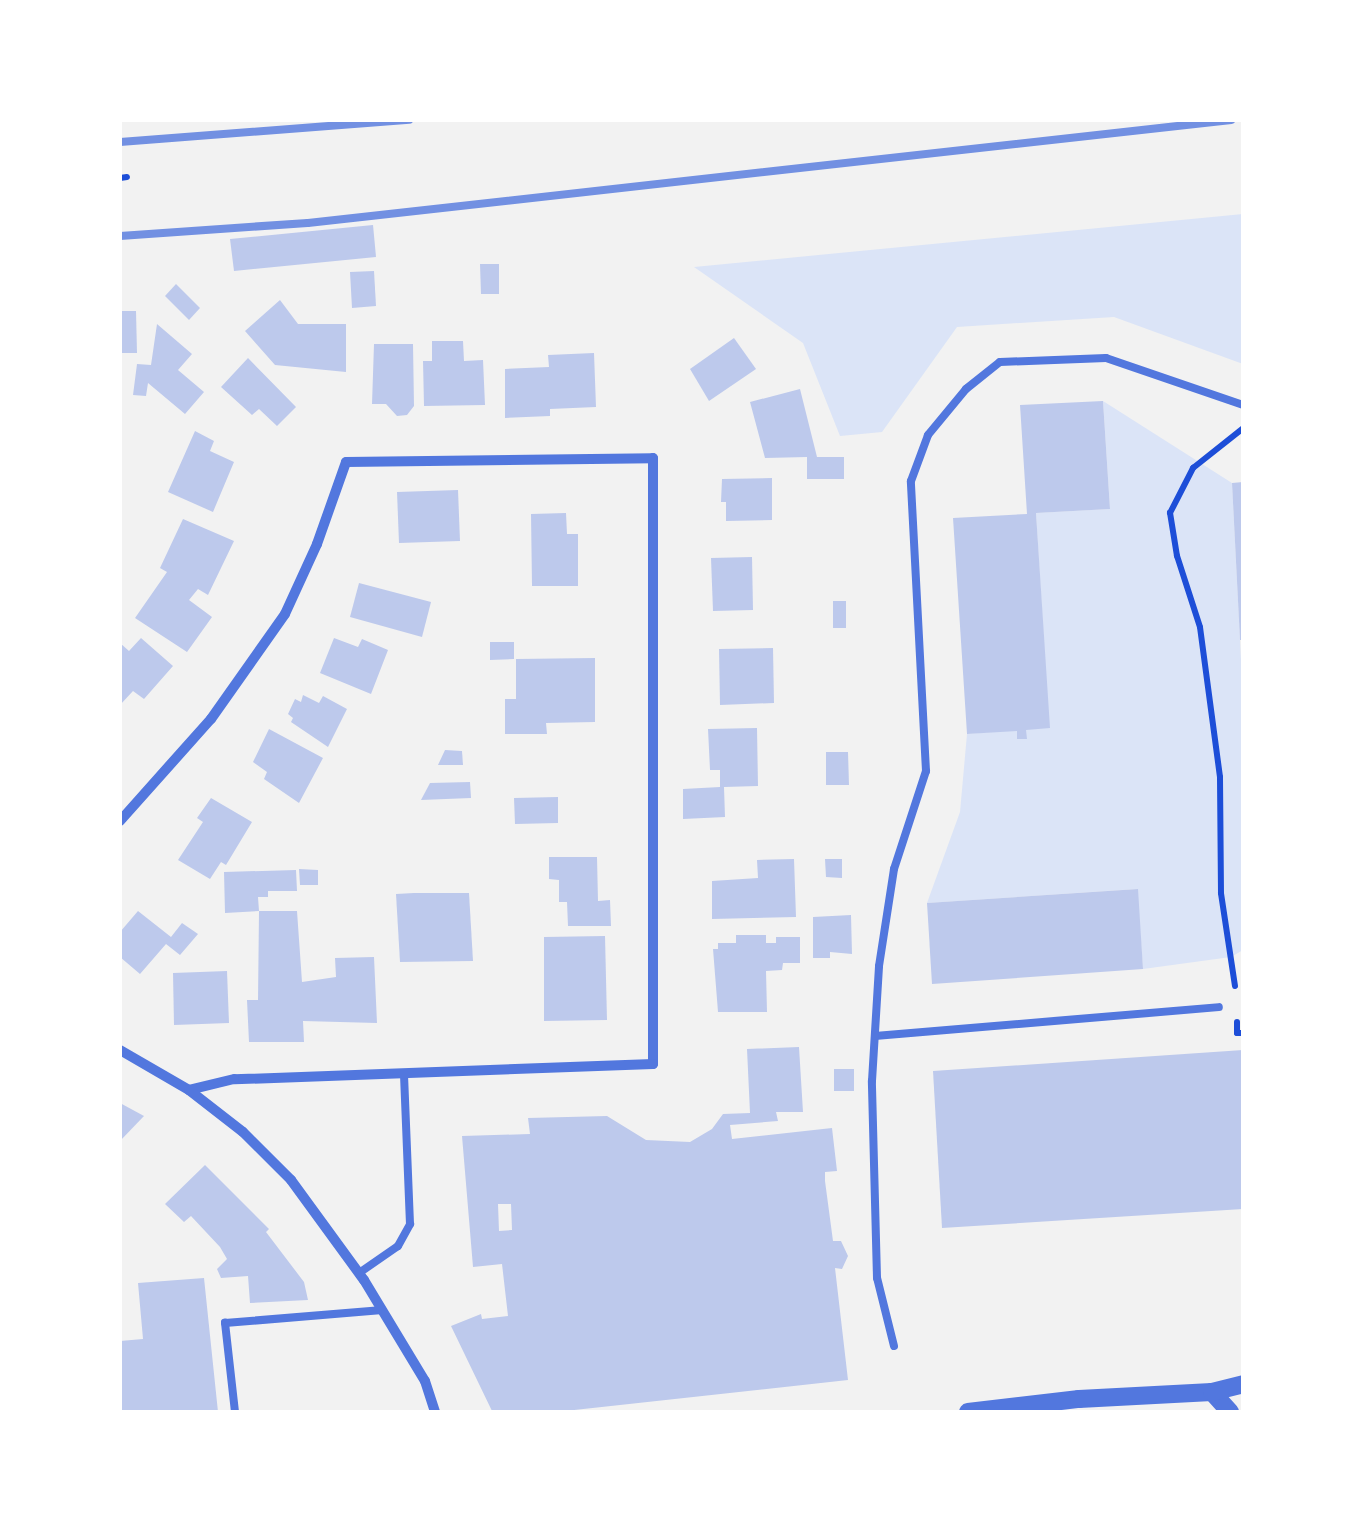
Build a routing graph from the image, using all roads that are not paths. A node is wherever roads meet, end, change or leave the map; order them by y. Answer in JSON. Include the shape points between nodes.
{"nodes":[{"id":1,"x":1243,"y":405,"type":"edge"},
{"id":2,"x":120,"y":821,"type":"edge"},
{"id":3,"x":1219,"y":1007,"type":"road end"},
{"id":4,"x":874,"y":1036,"type":"junction"},
{"id":5,"x":120,"y":1050,"type":"edge"},
{"id":6,"x":404,"y":1073,"type":"junction"},
{"id":7,"x":189,"y":1090,"type":"junction"},
{"id":8,"x":359,"y":1273,"type":"junction"},
{"id":9,"x":382,"y":1310,"type":"junction"},
{"id":10,"x":894,"y":1346,"type":"dead end"},
{"id":11,"x":1243,"y":1384,"type":"edge"},
{"id":12,"x":1212,"y":1392,"type":"junction"},
{"id":13,"x":235,"y":1412,"type":"edge"},
{"id":14,"x":434,"y":1412,"type":"edge"},
{"id":15,"x":968,"y":1412,"type":"edge"},
{"id":16,"x":1230,"y":1412,"type":"edge"}],
"edges":[{"from":1,"to":4,"type":"lane","via":[[1106,358],[1000,362],[966,389],[928,435],[911,481],[926,771],[894,869]]},
{"from":2,"to":6,"type":"street","via":[[211,719],[286,614],[346,462],[652,458],[653,1064]]},
{"from":3,"to":4,"type":"lane"},
{"from":4,"to":10,"type":"lane","via":[[877,1278]]},
{"from":5,"to":7,"type":"street"},
{"from":6,"to":7,"type":"street","via":[[234,1079]]},
{"from":6,"to":8,"type":"lane","via":[[410,1224],[398,1246]]},
{"from":7,"to":8,"type":"street","via":[[291,1180]]},
{"from":8,"to":9,"type":"street"},
{"from":9,"to":13,"type":"lane","via":[[225,1323]]},
{"from":9,"to":14,"type":"street","via":[[425,1380]]},
{"from":11,"to":12,"type":"street"},
{"from":12,"to":15,"type":"street"},
{"from":12,"to":16,"type":"street"}]}
